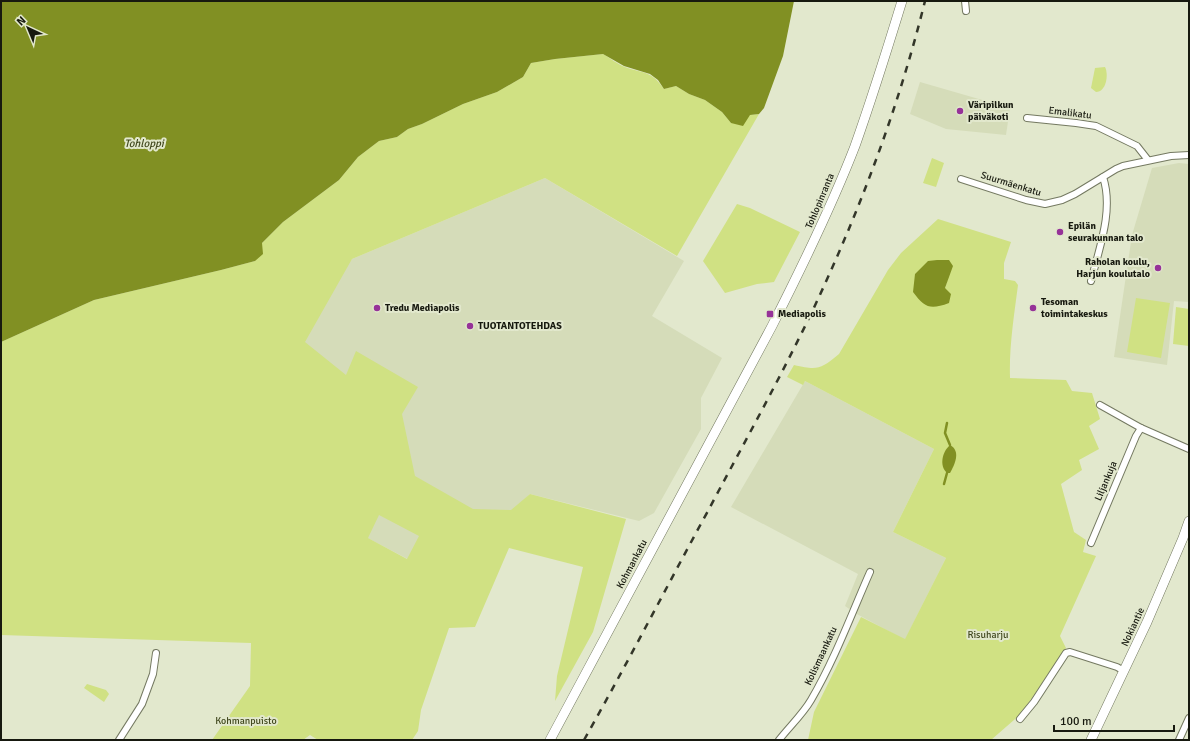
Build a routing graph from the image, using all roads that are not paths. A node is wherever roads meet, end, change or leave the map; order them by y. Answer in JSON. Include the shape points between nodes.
{"nodes":[{"id":1,"x":902,"y":1,"type":"edge"},
{"id":2,"x":965,"y":1,"type":"edge"},
{"id":3,"x":966,"y":11,"type":"dead end"},
{"id":4,"x":1027,"y":118,"type":"dead end"},
{"id":5,"x":1189,"y":155,"type":"edge"},
{"id":6,"x":1148,"y":160,"type":"junction"},
{"id":7,"x":1103,"y":177,"type":"junction"},
{"id":8,"x":961,"y":179,"type":"dead end"},
{"id":9,"x":1091,"y":282,"type":"dead end"},
{"id":10,"x":733,"y":399,"type":"joint"},
{"id":11,"x":1100,"y":405,"type":"dead end"},
{"id":12,"x":1141,"y":428,"type":"junction"},
{"id":13,"x":1189,"y":449,"type":"edge"},
{"id":14,"x":1189,"y":521,"type":"edge"},
{"id":15,"x":1091,"y":543,"type":"dead end"},
{"id":16,"x":870,"y":572,"type":"dead end"},
{"id":17,"x":156,"y":653,"type":"dead end"},
{"id":18,"x":1124,"y":671,"type":"junction"},
{"id":19,"x":1189,"y":718,"type":"edge"},
{"id":20,"x":1020,"y":719,"type":"dead end"},
{"id":21,"x":119,"y":740,"type":"edge"},
{"id":22,"x":550,"y":740,"type":"edge"},
{"id":23,"x":778,"y":740,"type":"edge"},
{"id":24,"x":1091,"y":740,"type":"edge"},
{"id":25,"x":1179,"y":740,"type":"edge"}],
"edges":[{"from":1,"to":10,"type":"street","name":"Tohlopinranta","via":[[877,83],[836,191],[802,268]]},
{"from":2,"to":3,"type":"street"},
{"from":4,"to":6,"type":"street","name":"Emalikatu","via":[[1096,126],[1137,146]]},
{"from":5,"to":6,"type":"street","name":"Suurmäenkatu"},
{"from":6,"to":7,"type":"street","name":"Suurmäenkatu","via":[[1124,166]]},
{"from":7,"to":8,"type":"street","name":"Suurmäenkatu","via":[[1075,194],[1045,204]]},
{"from":7,"to":9,"type":"street","via":[[1106,212]]},
{"from":10,"to":22,"type":"street","name":"Kohmankatu"},
{"from":11,"to":12,"type":"street"},
{"from":12,"to":13,"type":"street"},
{"from":12,"to":15,"type":"street","name":"Liljankuja"},
{"from":14,"to":18,"type":"street","name":"Nokiantie"},
{"from":16,"to":23,"type":"street","name":"Kolismaankatu","via":[[811,701]]},
{"from":17,"to":21,"type":"street","via":[[153,674],[142,704]]},
{"from":18,"to":20,"type":"street","via":[[1085,656],[1066,653]]},
{"from":18,"to":24,"type":"street","name":"Nokiantie"},
{"from":19,"to":25,"type":"street"}]}
